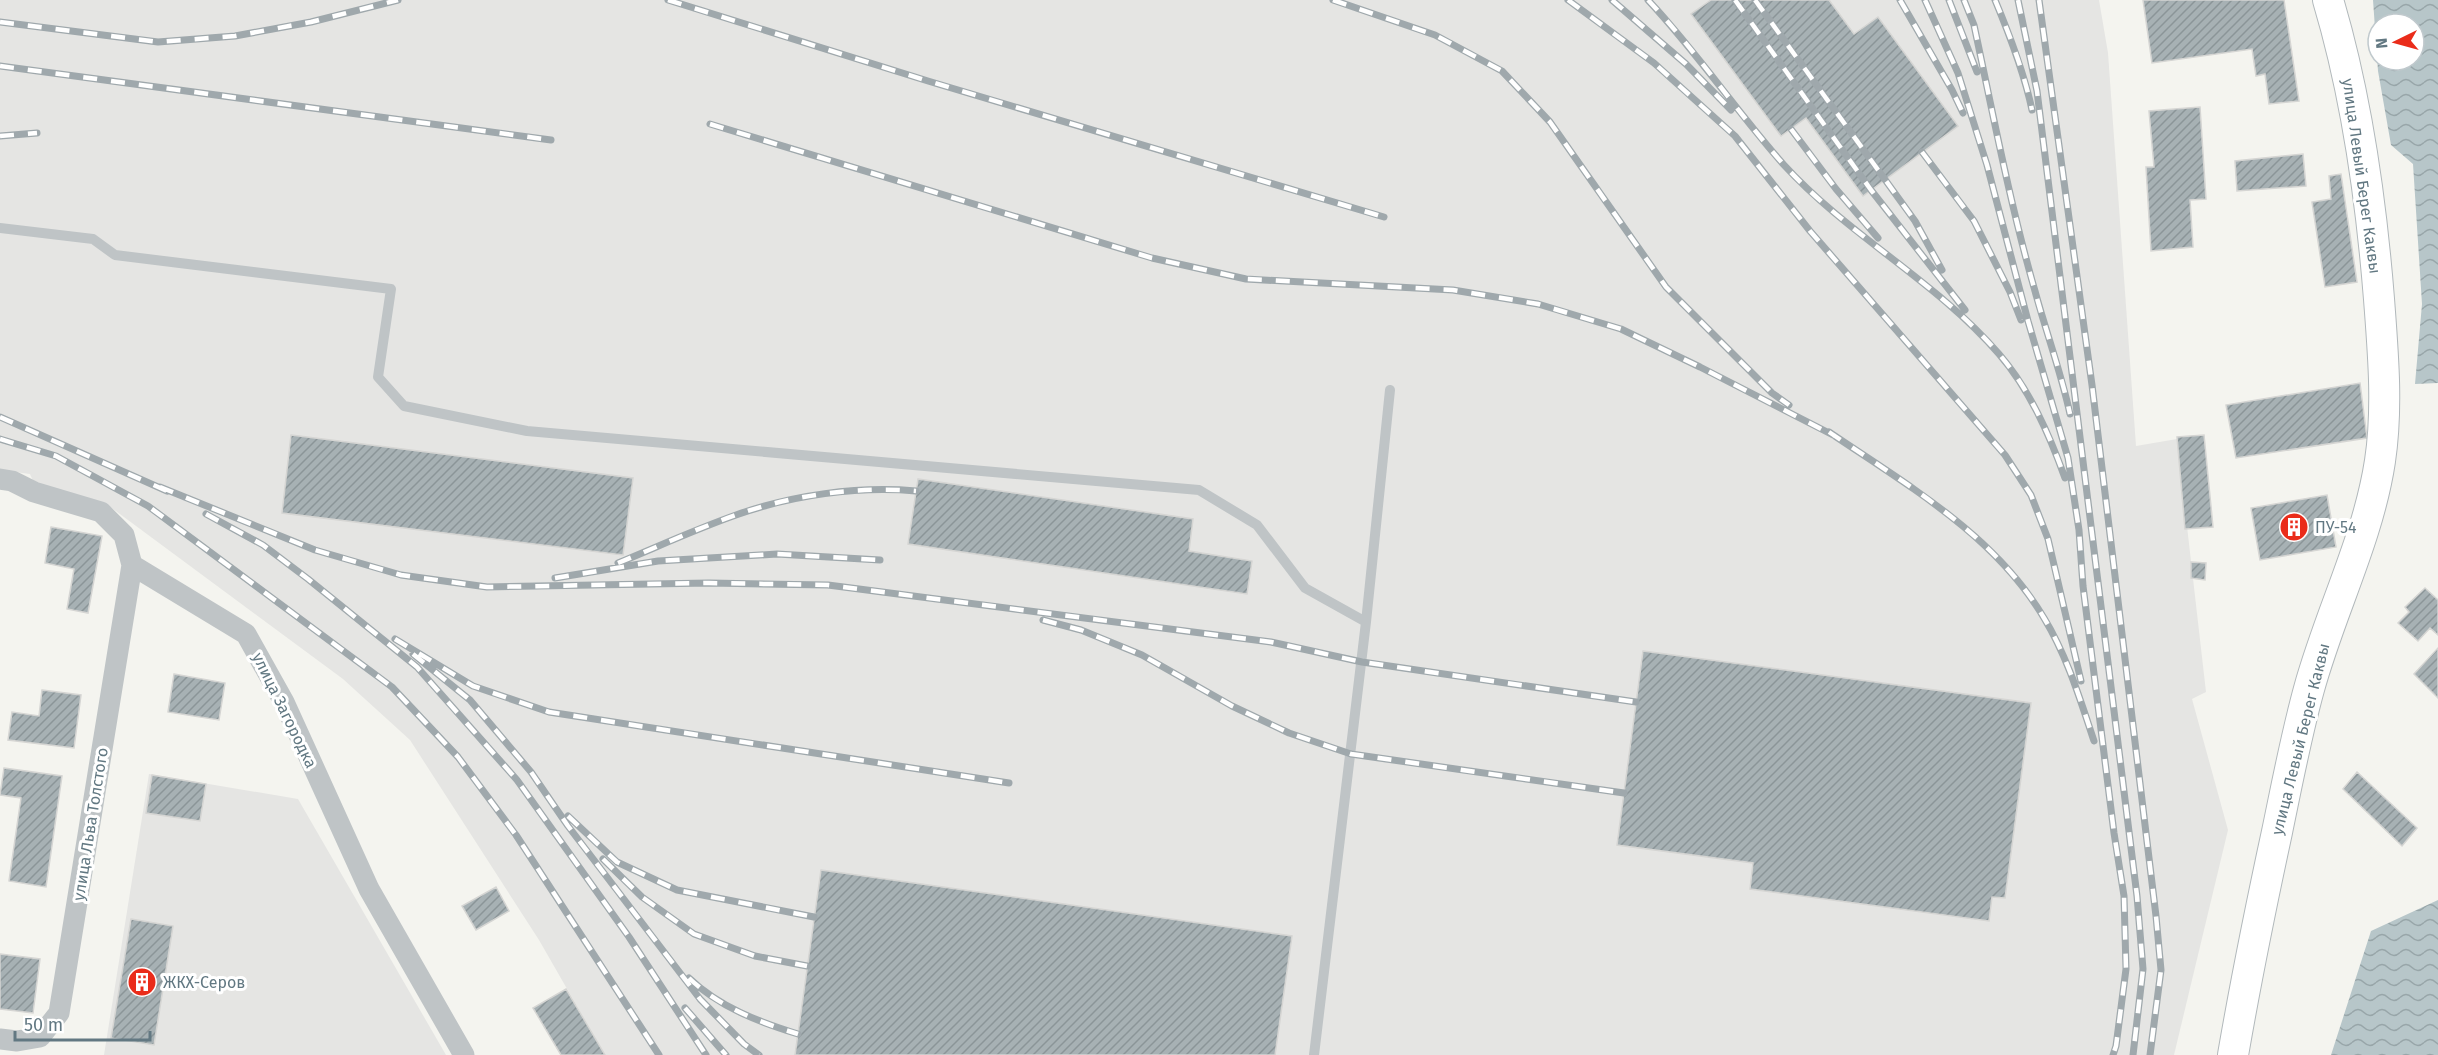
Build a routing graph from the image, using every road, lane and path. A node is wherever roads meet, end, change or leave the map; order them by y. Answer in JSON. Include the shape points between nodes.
{"nodes":[{"id":1,"x":2328,"y":0,"type":"edge"},
{"id":2,"x":0,"y":228,"type":"edge"},
{"id":3,"x":1390,"y":390,"type":"dead end"},
{"id":4,"x":0,"y":479,"type":"edge"},
{"id":5,"x":132,"y":565,"type":"junction"},
{"id":6,"x":1366,"y":622,"type":"junction"},
{"id":7,"x":0,"y":1039,"type":"edge"},
{"id":8,"x":464,"y":1055,"type":"edge"},
{"id":9,"x":1314,"y":1055,"type":"edge"},
{"id":10,"x":2233,"y":1055,"type":"edge"}],
"edges":[{"from":1,"to":10,"type":"main road","name":"улица Левый Берег Каквы","via":[[2355,110],[2374,230],[2383,346],[2380,459],[2372,503],[2307,699]]},
{"from":2,"to":6,"type":"lane","via":[[93,239],[115,255],[392,289],[378,377],[404,406],[527,431],[1199,490],[1257,525],[1305,588]]},
{"from":3,"to":6,"type":"lane"},
{"from":4,"to":5,"type":"street","via":[[101,512],[124,535]]},
{"from":5,"to":7,"type":"street","name":"улица Льва Толстого","via":[[59,1013],[40,1037]]},
{"from":5,"to":8,"type":"street","name":"улица Загородка","via":[[246,634],[284,702],[369,888]]},
{"from":6,"to":9,"type":"lane"}]}
